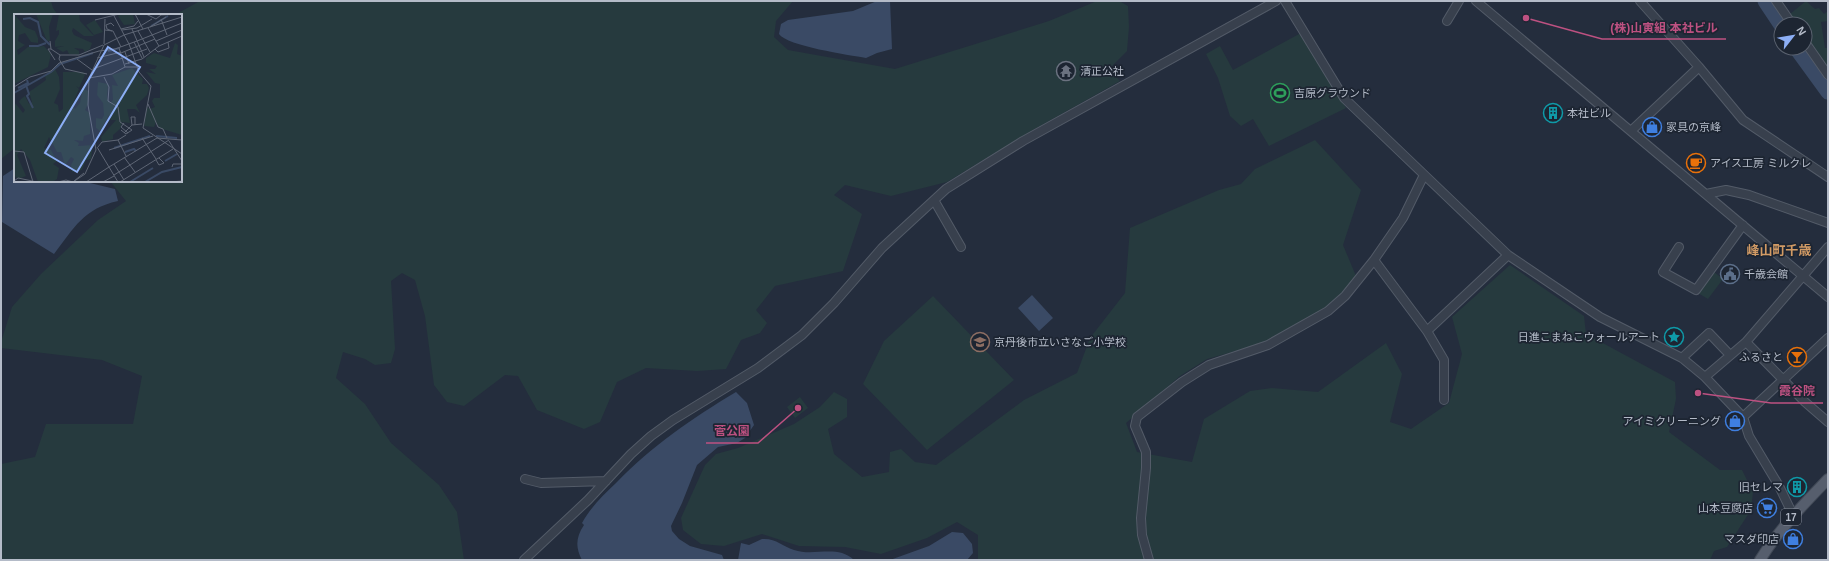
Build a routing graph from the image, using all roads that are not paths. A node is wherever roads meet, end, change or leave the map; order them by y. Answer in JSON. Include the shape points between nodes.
{"nodes":[{"id":1,"x":1276,"y":1,"type":"edge"},
{"id":2,"x":1285,"y":1,"type":"edge"},
{"id":3,"x":1459,"y":1,"type":"edge"},
{"id":4,"x":1476,"y":1,"type":"edge"},
{"id":5,"x":1640,"y":1,"type":"edge"},
{"id":6,"x":1776,"y":1,"type":"edge"},
{"id":7,"x":1786,"y":16,"type":"edge"},
{"id":8,"x":1447,"y":21,"type":"dead end"},
{"id":9,"x":1813,"y":53,"type":"edge"},
{"id":10,"x":1699,"y":67,"type":"junction"},
{"id":11,"x":1828,"y":75,"type":"edge"},
{"id":12,"x":1631,"y":131,"type":"junction"},
{"id":13,"x":1424,"y":175,"type":"junction"},
{"id":14,"x":1828,"y":178,"type":"edge"},
{"id":15,"x":1706,"y":194,"type":"junction"},
{"id":16,"x":934,"y":200,"type":"junction"},
{"id":17,"x":1828,"y":223,"type":"edge"},
{"id":18,"x":1743,"y":225,"type":"junction"},
{"id":19,"x":961,"y":247,"type":"dead end"},
{"id":20,"x":1679,"y":247,"type":"dead end"},
{"id":21,"x":1828,"y":247,"type":"edge"},
{"id":22,"x":1508,"y":255,"type":"junction"},
{"id":23,"x":1374,"y":260,"type":"junction"},
{"id":24,"x":1803,"y":276,"type":"junction"},
{"id":25,"x":1828,"y":297,"type":"edge"},
{"id":26,"x":1427,"y":331,"type":"junction"},
{"id":27,"x":1828,"y":338,"type":"edge"},
{"id":28,"x":1746,"y":342,"type":"junction"},
{"id":29,"x":1730,"y":355,"type":"junction"},
{"id":30,"x":1682,"y":358,"type":"junction"},
{"id":31,"x":1705,"y":377,"type":"junction"},
{"id":32,"x":1784,"y":381,"type":"junction"},
{"id":33,"x":1444,"y":400,"type":"dead end"},
{"id":34,"x":1743,"y":417,"type":"junction"},
{"id":35,"x":1828,"y":422,"type":"edge"},
{"id":36,"x":525,"y":479,"type":"dead end"},
{"id":37,"x":1828,"y":479,"type":"edge"},
{"id":38,"x":606,"y":481,"type":"junction"},
{"id":39,"x":1793,"y":515,"type":"junction"},
{"id":40,"x":524,"y":560,"type":"edge"},
{"id":41,"x":1150,"y":560,"type":"edge"},
{"id":42,"x":1760,"y":560,"type":"edge"}],
"edges":[{"from":1,"to":16,"type":"street","via":[[1023,142],[946,189]]},
{"from":2,"to":13,"type":"street","via":[[1344,98]]},
{"from":3,"to":8,"type":"street"},
{"from":4,"to":12,"type":"street"},
{"from":5,"to":10,"type":"street"},
{"from":6,"to":7,"type":"street"},
{"from":9,"to":11,"type":"street"},
{"from":10,"to":12,"type":"street"},
{"from":10,"to":14,"type":"street","via":[[1742,120]]},
{"from":12,"to":15,"type":"street"},
{"from":13,"to":22,"type":"street"},
{"from":13,"to":23,"type":"street","via":[[1403,218]]},
{"from":15,"to":17,"type":"street","via":[[1726,190],[1749,195]]},
{"from":15,"to":18,"type":"street"},
{"from":16,"to":19,"type":"street"},
{"from":16,"to":38,"type":"street","via":[[882,248],[802,335],[758,368],[668,424],[631,454]]},
{"from":18,"to":20,"type":"street","via":[[1696,290],[1663,272]]},
{"from":18,"to":24,"type":"street"},
{"from":21,"to":24,"type":"street"},
{"from":22,"to":26,"type":"street"},
{"from":22,"to":30,"type":"street","via":[[1600,317]]},
{"from":23,"to":26,"type":"street"},
{"from":23,"to":41,"type":"street","via":[[1345,296],[1328,311],[1268,345],[1209,365],[1137,416],[1135,426],[1146,452],[1141,518],[1142,535]]},
{"from":24,"to":25,"type":"street"},
{"from":24,"to":28,"type":"street"},
{"from":26,"to":33,"type":"street","via":[[1444,360]]},
{"from":27,"to":32,"type":"street"},
{"from":28,"to":29,"type":"street"},
{"from":28,"to":32,"type":"street"},
{"from":29,"to":30,"type":"street","via":[[1709,333]]},
{"from":29,"to":31,"type":"street"},
{"from":30,"to":31,"type":"street"},
{"from":31,"to":34,"type":"street"},
{"from":32,"to":34,"type":"street"},
{"from":32,"to":35,"type":"street"},
{"from":34,"to":39,"type":"street","via":[[1749,436]]},
{"from":36,"to":38,"type":"street","via":[[541,483]]},
{"from":37,"to":39,"type":"main road","number":"17"},
{"from":38,"to":40,"type":"street"},
{"from":39,"to":42,"type":"main road","number":"17"}]}
